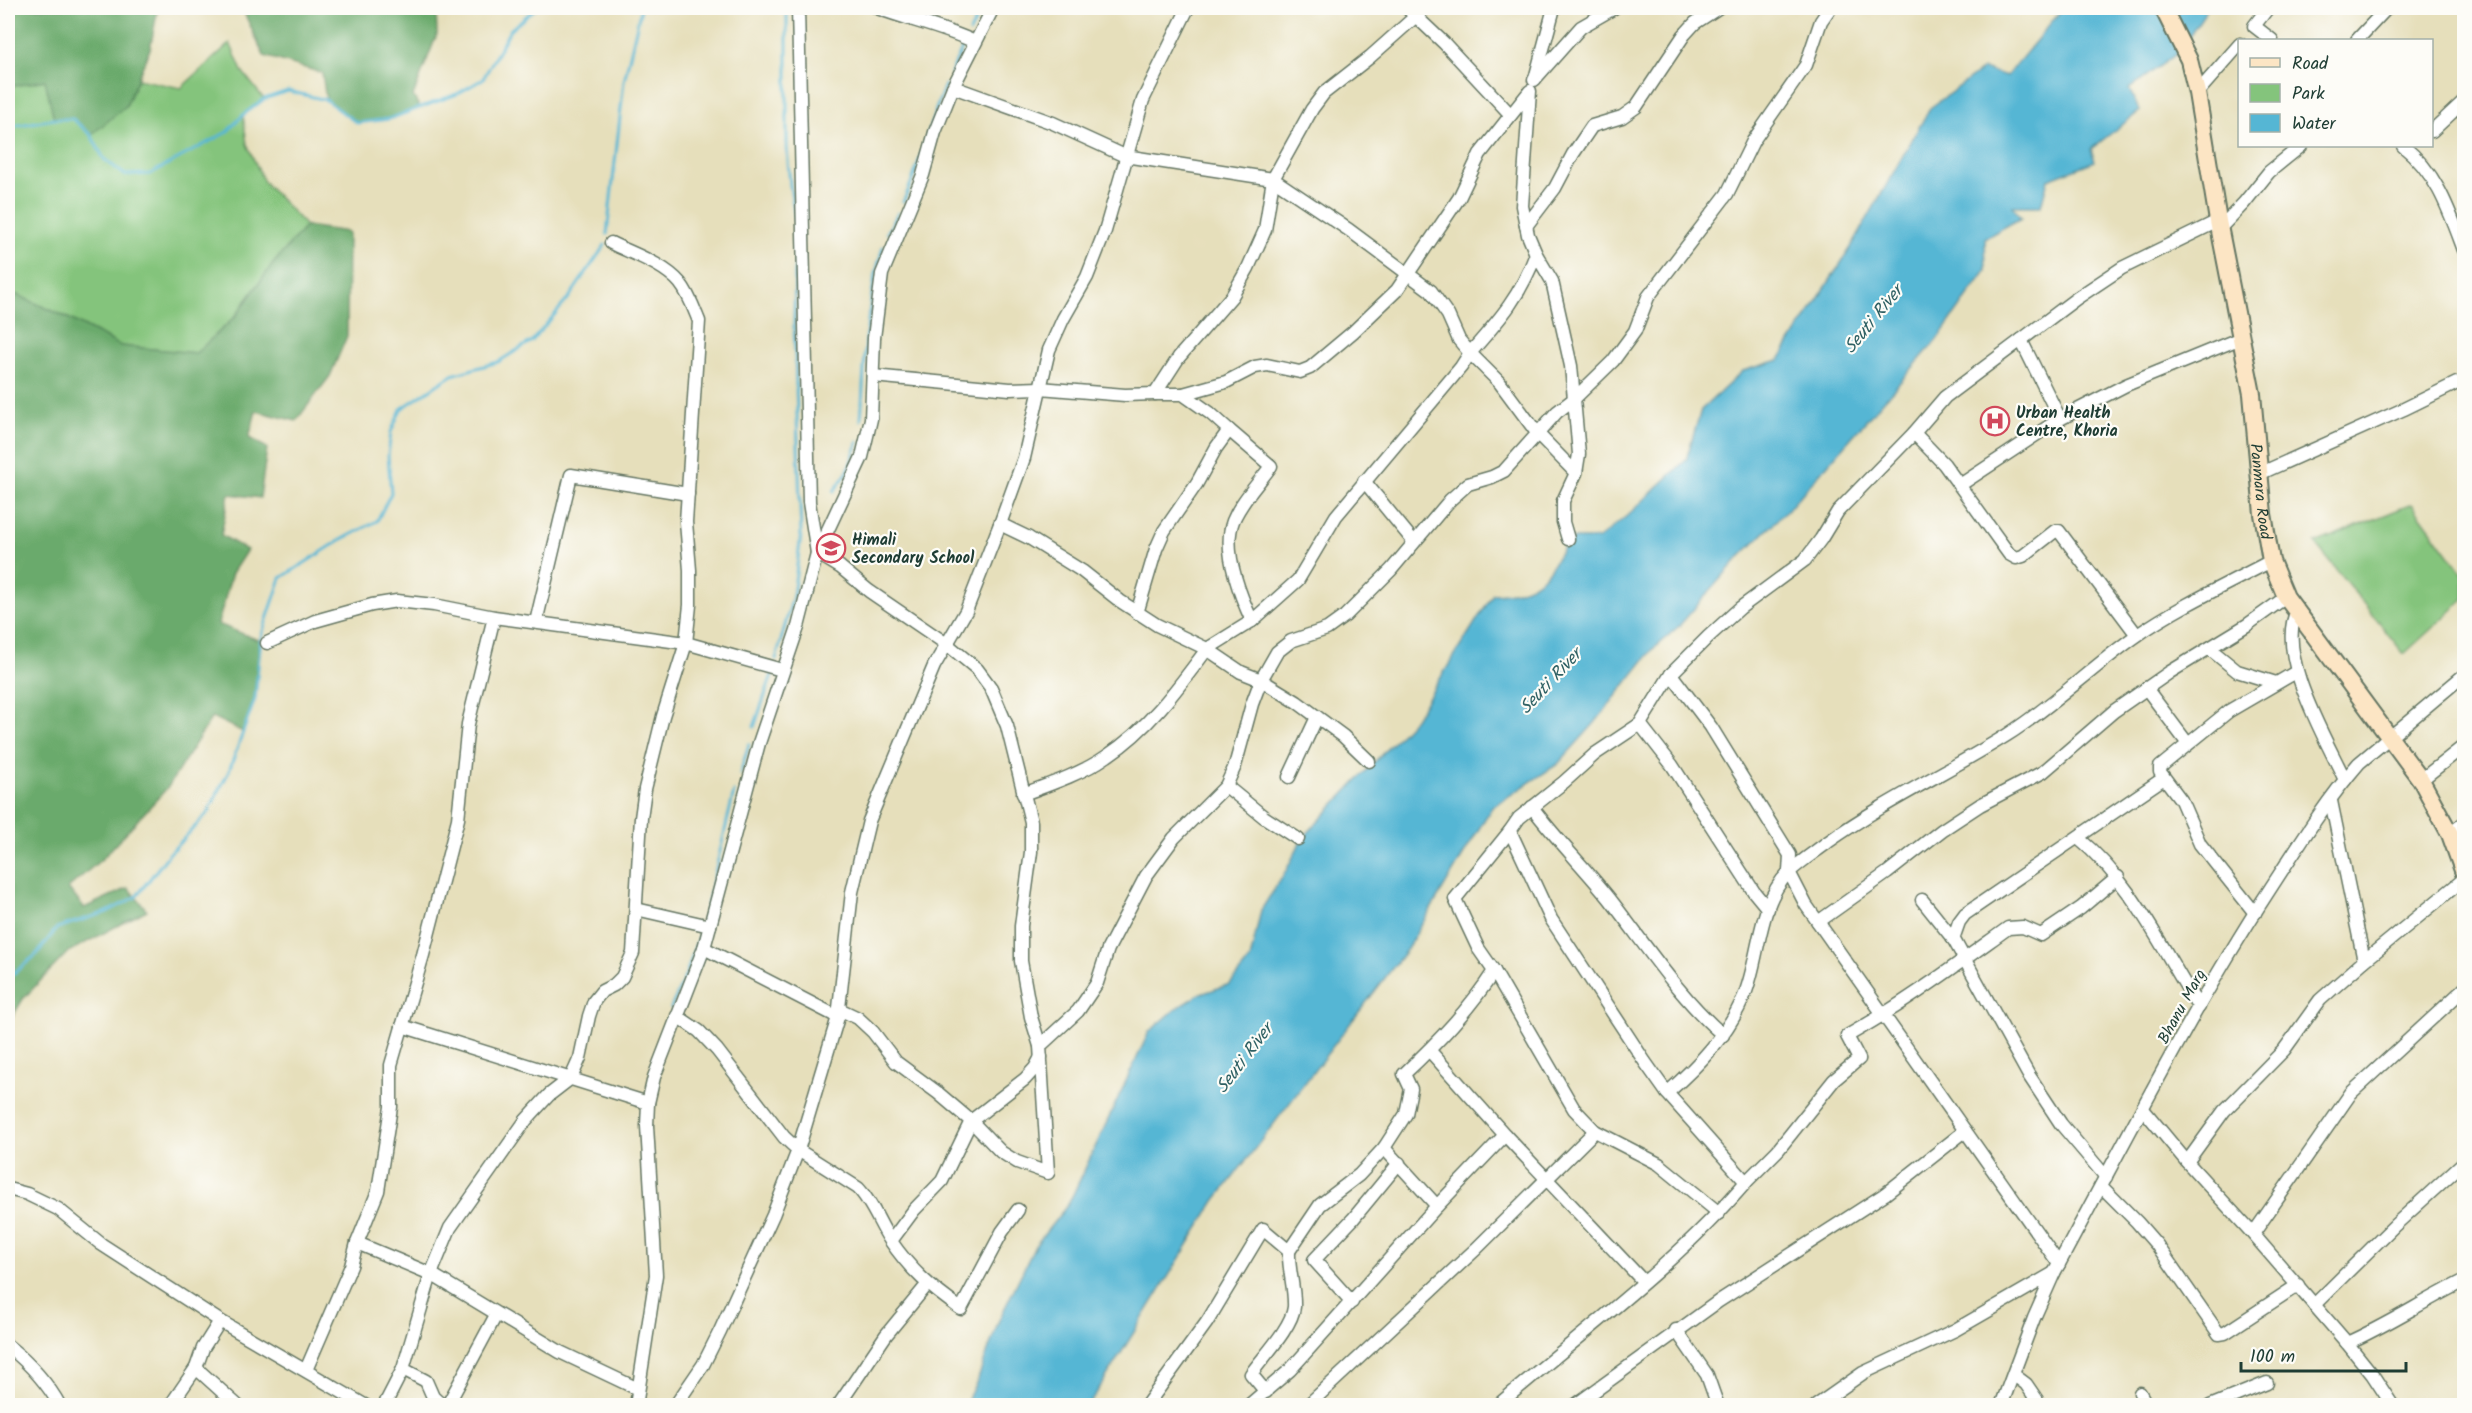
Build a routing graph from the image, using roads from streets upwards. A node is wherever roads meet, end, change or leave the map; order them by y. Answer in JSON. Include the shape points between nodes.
{"nodes":[{"id":1,"x":798,"y":8,"type":"edge"},
{"id":2,"x":877,"y":8,"type":"edge"},
{"id":3,"x":993,"y":8,"type":"edge"},
{"id":4,"x":1188,"y":8,"type":"edge"},
{"id":5,"x":1554,"y":8,"type":"edge"},
{"id":6,"x":1614,"y":8,"type":"edge"},
{"id":7,"x":1718,"y":8,"type":"edge"},
{"id":8,"x":1830,"y":8,"type":"edge"},
{"id":9,"x":2163,"y":8,"type":"edge"},
{"id":10,"x":2268,"y":8,"type":"edge"},
{"id":11,"x":2387,"y":8,"type":"edge"},
{"id":12,"x":1416,"y":10,"type":"edge"},
{"id":13,"x":2254,"y":26,"type":"junction"},
{"id":14,"x":2243,"y":39,"type":"edge"},
{"id":15,"x":2271,"y":39,"type":"edge"},
{"id":16,"x":2358,"y":39,"type":"edge"},
{"id":17,"x":975,"y":42,"type":"junction"},
{"id":18,"x":2238,"y":45,"type":"edge"},
{"id":19,"x":1532,"y":86,"type":"junction"},
{"id":20,"x":953,"y":87,"type":"junction"},
{"id":21,"x":2197,"y":93,"type":"junction"},
{"id":22,"x":2464,"y":101,"type":"edge"},
{"id":23,"x":1510,"y":114,"type":"junction"},
{"id":24,"x":2433,"y":131,"type":"edge"},
{"id":25,"x":2300,"y":147,"type":"edge"},
{"id":26,"x":2410,"y":147,"type":"edge"},
{"id":27,"x":1125,"y":156,"type":"junction"},
{"id":28,"x":1273,"y":179,"type":"junction"},
{"id":29,"x":2218,"y":225,"type":"junction"},
{"id":30,"x":1526,"y":226,"type":"junction"},
{"id":31,"x":2461,"y":228,"type":"edge"},
{"id":32,"x":611,"y":243,"type":"dead end"},
{"id":33,"x":2464,"y":250,"type":"edge"},
{"id":34,"x":1536,"y":254,"type":"junction"},
{"id":35,"x":1410,"y":274,"type":"junction"},
{"id":36,"x":2241,"y":338,"type":"junction"},
{"id":37,"x":2021,"y":340,"type":"junction"},
{"id":38,"x":1470,"y":353,"type":"junction"},
{"id":39,"x":873,"y":376,"type":"junction"},
{"id":40,"x":2457,"y":383,"type":"dead end"},
{"id":41,"x":1040,"y":388,"type":"junction"},
{"id":42,"x":1155,"y":394,"type":"junction"},
{"id":43,"x":1183,"y":394,"type":"junction"},
{"id":44,"x":1574,"y":399,"type":"junction"},
{"id":45,"x":2060,"y":419,"type":"junction"},
{"id":46,"x":1229,"y":430,"type":"junction"},
{"id":47,"x":1914,"y":433,"type":"junction"},
{"id":48,"x":1537,"y":434,"type":"junction"},
{"id":49,"x":1576,"y":473,"type":"junction"},
{"id":50,"x":2259,"y":474,"type":"junction"},
{"id":51,"x":1364,"y":480,"type":"junction"},
{"id":52,"x":1960,"y":485,"type":"junction"},
{"id":53,"x":688,"y":494,"type":"junction"},
{"id":54,"x":1000,"y":524,"type":"junction"},
{"id":55,"x":1568,"y":539,"type":"dead end"},
{"id":56,"x":1414,"y":542,"type":"junction"},
{"id":57,"x":817,"y":554,"type":"junction"},
{"id":58,"x":2271,"y":561,"type":"junction"},
{"id":59,"x":2286,"y":597,"type":"junction"},
{"id":60,"x":2297,"y":611,"type":"junction"},
{"id":61,"x":1137,"y":613,"type":"junction"},
{"id":62,"x":494,"y":617,"type":"junction"},
{"id":63,"x":1252,"y":621,"type":"junction"},
{"id":64,"x":536,"y":622,"type":"junction"},
{"id":65,"x":2137,"y":635,"type":"junction"},
{"id":66,"x":267,"y":643,"type":"dead end"},
{"id":67,"x":686,"y":643,"type":"junction"},
{"id":68,"x":948,"y":645,"type":"junction"},
{"id":69,"x":1207,"y":649,"type":"junction"},
{"id":70,"x":2210,"y":649,"type":"junction"},
{"id":71,"x":782,"y":670,"type":"junction"},
{"id":72,"x":2296,"y":672,"type":"junction"},
{"id":73,"x":1671,"y":674,"type":"junction"},
{"id":74,"x":2464,"y":675,"type":"edge"},
{"id":75,"x":1262,"y":680,"type":"junction"},
{"id":76,"x":2276,"y":682,"type":"junction"},
{"id":77,"x":2146,"y":688,"type":"junction"},
{"id":78,"x":1317,"y":717,"type":"junction"},
{"id":79,"x":1640,"y":724,"type":"junction"},
{"id":80,"x":2388,"y":737,"type":"junction"},
{"id":81,"x":2188,"y":744,"type":"junction"},
{"id":82,"x":2464,"y":746,"type":"edge"},
{"id":83,"x":1370,"y":761,"type":"dead end"},
{"id":84,"x":1289,"y":777,"type":"dead end"},
{"id":85,"x":2164,"y":778,"type":"junction"},
{"id":86,"x":2345,"y":780,"type":"junction"},
{"id":87,"x":2421,"y":780,"type":"junction"},
{"id":88,"x":1226,"y":786,"type":"junction"},
{"id":89,"x":1023,"y":794,"type":"junction"},
{"id":90,"x":2331,"y":801,"type":"junction"},
{"id":91,"x":1532,"y":807,"type":"junction"},
{"id":92,"x":2464,"y":823,"type":"edge"},
{"id":93,"x":1510,"y":831,"type":"junction"},
{"id":94,"x":2450,"y":834,"type":"junction"},
{"id":95,"x":2078,"y":838,"type":"junction"},
{"id":96,"x":1298,"y":839,"type":"dead end"},
{"id":97,"x":1789,"y":872,"type":"junction"},
{"id":98,"x":2464,"y":873,"type":"edge"},
{"id":99,"x":2118,"y":877,"type":"junction"},
{"id":100,"x":2464,"y":879,"type":"edge"},
{"id":101,"x":1922,"y":900,"type":"dead end"},
{"id":102,"x":636,"y":909,"type":"junction"},
{"id":103,"x":1768,"y":909,"type":"junction"},
{"id":104,"x":2255,"y":913,"type":"junction"},
{"id":105,"x":1818,"y":922,"type":"junction"},
{"id":106,"x":710,"y":926,"type":"junction"},
{"id":107,"x":1953,"y":939,"type":"junction"},
{"id":108,"x":704,"y":948,"type":"junction"},
{"id":109,"x":1965,"y":959,"type":"junction"},
{"id":110,"x":2364,"y":961,"type":"junction"},
{"id":111,"x":1494,"y":971,"type":"junction"},
{"id":112,"x":2464,"y":989,"type":"edge"},
{"id":113,"x":2199,"y":1007,"type":"junction"},
{"id":114,"x":838,"y":1013,"type":"junction"},
{"id":115,"x":1886,"y":1015,"type":"junction"},
{"id":116,"x":677,"y":1016,"type":"junction"},
{"id":117,"x":402,"y":1026,"type":"junction"},
{"id":118,"x":1723,"y":1035,"type":"junction"},
{"id":119,"x":1429,"y":1050,"type":"junction"},
{"id":120,"x":1041,"y":1051,"type":"junction"},
{"id":121,"x":571,"y":1078,"type":"junction"},
{"id":122,"x":1667,"y":1093,"type":"junction"},
{"id":123,"x":648,"y":1103,"type":"junction"},
{"id":124,"x":2143,"y":1109,"type":"junction"},
{"id":125,"x":971,"y":1121,"type":"junction"},
{"id":126,"x":1595,"y":1131,"type":"junction"},
{"id":127,"x":1965,"y":1131,"type":"junction"},
{"id":128,"x":1505,"y":1135,"type":"junction"},
{"id":129,"x":1384,"y":1148,"type":"junction"},
{"id":130,"x":798,"y":1150,"type":"junction"},
{"id":131,"x":2187,"y":1162,"type":"junction"},
{"id":132,"x":2464,"y":1162,"type":"edge"},
{"id":133,"x":1399,"y":1164,"type":"junction"},
{"id":134,"x":1546,"y":1178,"type":"junction"},
{"id":135,"x":2104,"y":1181,"type":"junction"},
{"id":136,"x":1746,"y":1182,"type":"junction"},
{"id":137,"x":8,"y":1189,"type":"edge"},
{"id":138,"x":1437,"y":1206,"type":"junction"},
{"id":139,"x":1018,"y":1210,"type":"dead end"},
{"id":140,"x":1719,"y":1214,"type":"junction"},
{"id":141,"x":2253,"y":1234,"type":"junction"},
{"id":142,"x":891,"y":1241,"type":"junction"},
{"id":143,"x":357,"y":1243,"type":"junction"},
{"id":144,"x":1289,"y":1251,"type":"junction"},
{"id":145,"x":2056,"y":1268,"type":"junction"},
{"id":146,"x":431,"y":1274,"type":"junction"},
{"id":147,"x":1642,"y":1281,"type":"junction"},
{"id":148,"x":2464,"y":1281,"type":"edge"},
{"id":149,"x":927,"y":1285,"type":"junction"},
{"id":150,"x":2298,"y":1285,"type":"junction"},
{"id":151,"x":1352,"y":1302,"type":"junction"},
{"id":152,"x":2314,"y":1305,"type":"junction"},
{"id":153,"x":496,"y":1315,"type":"junction"},
{"id":154,"x":220,"y":1321,"type":"junction"},
{"id":155,"x":1676,"y":1330,"type":"junction"},
{"id":156,"x":2347,"y":1343,"type":"junction"},
{"id":157,"x":8,"y":1346,"type":"edge"},
{"id":158,"x":196,"y":1368,"type":"junction"},
{"id":159,"x":403,"y":1369,"type":"junction"},
{"id":160,"x":306,"y":1370,"type":"junction"},
{"id":161,"x":2014,"y":1375,"type":"junction"},
{"id":162,"x":2267,"y":1383,"type":"dead end"},
{"id":163,"x":638,"y":1389,"type":"junction"},
{"id":164,"x":1266,"y":1392,"type":"junction"},
{"id":165,"x":2140,"y":1393,"type":"dead end"},
{"id":166,"x":2388,"y":1404,"type":"edge"},
{"id":167,"x":60,"y":1406,"type":"edge"},
{"id":168,"x":170,"y":1406,"type":"edge"},
{"id":169,"x":238,"y":1406,"type":"edge"},
{"id":170,"x":366,"y":1406,"type":"edge"},
{"id":171,"x":384,"y":1406,"type":"edge"},
{"id":172,"x":445,"y":1406,"type":"edge"},
{"id":173,"x":636,"y":1406,"type":"edge"},
{"id":174,"x":675,"y":1406,"type":"edge"},
{"id":175,"x":838,"y":1406,"type":"edge"},
{"id":176,"x":1146,"y":1406,"type":"edge"},
{"id":177,"x":1248,"y":1406,"type":"edge"},
{"id":178,"x":1307,"y":1406,"type":"edge"},
{"id":179,"x":1497,"y":1406,"type":"edge"},
{"id":180,"x":1574,"y":1406,"type":"edge"},
{"id":181,"x":1718,"y":1406,"type":"edge"},
{"id":182,"x":1816,"y":1406,"type":"edge"},
{"id":183,"x":2001,"y":1406,"type":"edge"},
{"id":184,"x":2040,"y":1406,"type":"edge"},
{"id":185,"x":2147,"y":1406,"type":"edge"},
{"id":186,"x":2210,"y":1406,"type":"edge"}],
"edges":[{"from":1,"to":57,"type":"street","via":[[809,502]]},
{"from":2,"to":17,"type":"street","via":[[948,29]]},
{"from":3,"to":17,"type":"street"},
{"from":4,"to":27,"type":"street","via":[[1143,100]]},
{"from":5,"to":19,"type":"street"},
{"from":6,"to":19,"type":"street","via":[[1581,27]]},
{"from":7,"to":30,"type":"street","via":[[1684,35],[1636,107],[1622,117],[1592,126],[1555,188]]},
{"from":8,"to":44,"type":"street","via":[[1821,21],[1806,65],[1753,141],[1727,194],[1648,297],[1635,331],[1613,361]]},
{"from":9,"to":21,"type":"street","name":"Panmara Road","via":[[2189,60]]},
{"from":10,"to":13,"type":"street"},
{"from":11,"to":16,"type":"street"},
{"from":12,"to":23,"type":"street"},
{"from":12,"to":28,"type":"street","via":[[1370,57],[1324,93],[1296,134]]},
{"from":13,"to":14,"type":"street"},
{"from":13,"to":15,"type":"street"},
{"from":17,"to":20,"type":"street"},
{"from":18,"to":21,"type":"street"},
{"from":19,"to":23,"type":"street"},
{"from":19,"to":30,"type":"street","via":[[1522,206]]},
{"from":20,"to":27,"type":"street","via":[[1053,123]]},
{"from":20,"to":39,"type":"street","via":[[923,175],[882,274]]},
{"from":21,"to":29,"type":"street","name":"Panmara Road"},
{"from":22,"to":24,"type":"street"},
{"from":23,"to":35,"type":"street","via":[[1480,154],[1459,198]]},
{"from":25,"to":29,"type":"street","via":[[2269,172],[2244,203]]},
{"from":26,"to":31,"type":"street","via":[[2441,190]]},
{"from":27,"to":28,"type":"street"},
{"from":27,"to":41,"type":"street","via":[[1105,231],[1087,277],[1049,350]]},
{"from":28,"to":35,"type":"street"},
{"from":28,"to":42,"type":"street","via":[[1265,230],[1248,267],[1232,296],[1179,357]]},
{"from":29,"to":36,"type":"street","name":"Panmara Road"},
{"from":29,"to":37,"type":"street","via":[[2122,268]]},
{"from":30,"to":34,"type":"street"},
{"from":31,"to":33,"type":"street"},
{"from":32,"to":53,"type":"street","via":[[680,283],[699,321]]},
{"from":34,"to":38,"type":"street","via":[[1526,282]]},
{"from":34,"to":44,"type":"street","via":[[1552,281],[1571,366]]},
{"from":35,"to":38,"type":"street","via":[[1431,291]]},
{"from":35,"to":43,"type":"street","via":[[1310,368],[1300,372],[1267,365],[1255,367],[1226,382]]},
{"from":36,"to":45,"type":"street","via":[[2126,385]]},
{"from":36,"to":50,"type":"street","name":"Panmara Road","via":[[2252,394]]},
{"from":37,"to":45,"type":"street"},
{"from":37,"to":47,"type":"street","via":[[1945,397]]},
{"from":38,"to":48,"type":"street","via":[[1500,383]]},
{"from":38,"to":51,"type":"street"},
{"from":39,"to":41,"type":"street","via":[[1010,389]]},
{"from":39,"to":57,"type":"street","via":[[871,419],[862,457]]},
{"from":40,"to":50,"type":"street"},
{"from":41,"to":42,"type":"street"},
{"from":41,"to":54,"type":"street","via":[[1024,458]]},
{"from":42,"to":43,"type":"street"},
{"from":43,"to":46,"type":"street"},
{"from":44,"to":48,"type":"street"},
{"from":44,"to":49,"type":"street","via":[[1579,454]]},
{"from":45,"to":52,"type":"street"},
{"from":46,"to":61,"type":"street","via":[[1164,531]]},
{"from":46,"to":63,"type":"street","via":[[1271,466],[1240,509],[1231,538],[1236,585]]},
{"from":47,"to":52,"type":"street"},
{"from":47,"to":73,"type":"street","via":[[1838,511],[1805,560],[1740,608]]},
{"from":48,"to":49,"type":"street"},
{"from":48,"to":56,"type":"street","via":[[1504,471],[1468,484]]},
{"from":49,"to":55,"type":"street","via":[[1563,501]]},
{"from":50,"to":58,"type":"street","name":"Panmara Road"},
{"from":51,"to":56,"type":"street"},
{"from":51,"to":63,"type":"street","via":[[1336,516],[1298,580]]},
{"from":52,"to":65,"type":"street","via":[[2009,554],[2016,558],[2055,531],[2062,534]]},
{"from":53,"to":64,"type":"street","via":[[571,475]]},
{"from":53,"to":67,"type":"street","via":[[690,570]]},
{"from":54,"to":61,"type":"street","via":[[1082,571]]},
{"from":54,"to":68,"type":"street","via":[[966,611]]},
{"from":56,"to":75,"type":"street","via":[[1345,616],[1327,629],[1291,641],[1277,652]]},
{"from":57,"to":68,"type":"street"},
{"from":57,"to":71,"type":"street"},
{"from":58,"to":59,"type":"street","name":"Panmara Road"},
{"from":58,"to":65,"type":"street"},
{"from":59,"to":60,"type":"street","name":"Panmara Road"},
{"from":59,"to":70,"type":"street"},
{"from":60,"to":72,"type":"street","via":[[2292,620],[2291,650]]},
{"from":60,"to":80,"type":"street","name":"Panmara Road"},
{"from":61,"to":69,"type":"street"},
{"from":62,"to":64,"type":"street"},
{"from":62,"to":66,"type":"street","via":[[397,601],[315,621]]},
{"from":62,"to":117,"type":"street","via":[[468,724],[458,819]]},
{"from":63,"to":69,"type":"street"},
{"from":64,"to":67,"type":"street"},
{"from":65,"to":97,"type":"street","via":[[2027,723],[1848,828]]},
{"from":67,"to":71,"type":"street"},
{"from":67,"to":102,"type":"street","via":[[645,789]]},
{"from":68,"to":89,"type":"street","via":[[977,669],[991,688],[1007,726]]},
{"from":68,"to":114,"type":"street","via":[[934,666],[869,821],[852,892]]},
{"from":69,"to":75,"type":"street","via":[[1241,672]]},
{"from":69,"to":89,"type":"street","via":[[1158,711],[1106,758]]},
{"from":70,"to":76,"type":"street","via":[[2237,671]]},
{"from":70,"to":77,"type":"street"},
{"from":71,"to":106,"type":"street"},
{"from":72,"to":76,"type":"street"},
{"from":72,"to":86,"type":"street"},
{"from":73,"to":79,"type":"street"},
{"from":73,"to":97,"type":"street","via":[[1711,728],[1790,855]]},
{"from":74,"to":80,"type":"street","name":"Bhanu Marg"},
{"from":75,"to":78,"type":"street"},
{"from":75,"to":88,"type":"street"},
{"from":76,"to":81,"type":"street","via":[[2229,711]]},
{"from":77,"to":81,"type":"street"},
{"from":77,"to":105,"type":"street","via":[[2043,772],[1942,830]]},
{"from":78,"to":83,"type":"street"},
{"from":78,"to":84,"type":"street"},
{"from":79,"to":91,"type":"street","via":[[1595,754]]},
{"from":79,"to":103,"type":"street"},
{"from":80,"to":86,"type":"street","name":"Bhanu Marg"},
{"from":80,"to":87,"type":"street","name":"Panmara Road"},
{"from":81,"to":85,"type":"street","via":[[2162,763],[2160,772]]},
{"from":82,"to":87,"type":"street"},
{"from":85,"to":95,"type":"street"},
{"from":85,"to":104,"type":"street","via":[[2181,800],[2200,844]]},
{"from":86,"to":90,"type":"street","name":"Bhanu Marg"},
{"from":87,"to":94,"type":"street","name":"Panmara Road"},
{"from":88,"to":96,"type":"street"},
{"from":88,"to":120,"type":"street","via":[[1174,838],[1146,876],[1108,949],[1097,983],[1078,1011]]},
{"from":89,"to":120,"type":"street","via":[[1031,822],[1032,852],[1021,926],[1021,961]]},
{"from":90,"to":104,"type":"street","name":"Bhanu Marg"},
{"from":90,"to":110,"type":"street"},
{"from":91,"to":93,"type":"street"},
{"from":91,"to":118,"type":"street","via":[[1682,991]]},
{"from":92,"to":94,"type":"street"},
{"from":93,"to":111,"type":"street","via":[[1455,899],[1478,948]]},
{"from":93,"to":122,"type":"street","via":[[1551,919]]},
{"from":94,"to":98,"type":"street","name":"Panmara Road"},
{"from":95,"to":99,"type":"street"},
{"from":95,"to":107,"type":"street","via":[[1965,914]]},
{"from":97,"to":103,"type":"street","via":[[1779,883]]},
{"from":97,"to":105,"type":"street"},
{"from":99,"to":109,"type":"street","via":[[2041,935],[2023,927],[2008,928]]},
{"from":99,"to":113,"type":"street"},
{"from":100,"to":110,"type":"street"},
{"from":101,"to":107,"type":"street"},
{"from":102,"to":106,"type":"street"},
{"from":102,"to":121,"type":"street","via":[[633,953],[622,977],[594,1001]]},
{"from":103,"to":118,"type":"street","via":[[1744,995]]},
{"from":104,"to":113,"type":"street","name":"Bhanu Marg"},
{"from":105,"to":115,"type":"street"},
{"from":106,"to":108,"type":"street"},
{"from":107,"to":109,"type":"street"},
{"from":108,"to":114,"type":"street"},
{"from":108,"to":116,"type":"street"},
{"from":109,"to":115,"type":"street"},
{"from":109,"to":135,"type":"street","via":[[2028,1074]]},
{"from":110,"to":131,"type":"street","via":[[2320,1000],[2284,1050],[2224,1111]]},
{"from":111,"to":119,"type":"street","via":[[1479,995]]},
{"from":111,"to":126,"type":"street","via":[[1568,1100]]},
{"from":112,"to":141,"type":"street","via":[[2351,1093]]},
{"from":113,"to":124,"type":"street","name":"Bhanu Marg"},
{"from":114,"to":125,"type":"street","via":[[858,1018],[896,1062]]},
{"from":114,"to":130,"type":"street"},
{"from":115,"to":127,"type":"street"},
{"from":115,"to":136,"type":"street","via":[[1847,1036],[1859,1059],[1834,1080],[1778,1150]]},
{"from":116,"to":123,"type":"street"},
{"from":116,"to":130,"type":"street","via":[[717,1050]]},
{"from":117,"to":121,"type":"street"},
{"from":117,"to":143,"type":"street","via":[[391,1065],[391,1107],[378,1191]]},
{"from":118,"to":122,"type":"street","via":[[1698,1066]]},
{"from":119,"to":128,"type":"street"},
{"from":119,"to":129,"type":"street","via":[[1404,1074],[1411,1089],[1406,1114]]},
{"from":120,"to":125,"type":"street","via":[[1035,1068],[1025,1079]]},
{"from":120,"to":125,"type":"street","via":[[1048,1173],[1001,1152]]},
{"from":121,"to":123,"type":"street"},
{"from":121,"to":146,"type":"street","via":[[526,1120],[450,1228]]},
{"from":122,"to":136,"type":"street"},
{"from":123,"to":163,"type":"street","via":[[656,1275]]},
{"from":124,"to":131,"type":"street"},
{"from":124,"to":135,"type":"street","name":"Bhanu Marg"},
{"from":125,"to":142,"type":"street","via":[[942,1181]]},
{"from":126,"to":134,"type":"street"},
{"from":126,"to":140,"type":"street","via":[[1659,1164]]},
{"from":127,"to":145,"type":"street"},
{"from":127,"to":155,"type":"street","via":[[1885,1194]]},
{"from":128,"to":134,"type":"street"},
{"from":128,"to":138,"type":"street"},
{"from":129,"to":133,"type":"street"},
{"from":129,"to":144,"type":"street","via":[[1359,1175],[1320,1205]]},
{"from":130,"to":142,"type":"street","via":[[865,1195]]},
{"from":130,"to":174,"type":"street","via":[[720,1331]]},
{"from":131,"to":141,"type":"street"},
{"from":132,"to":152,"type":"street"},
{"from":133,"to":138,"type":"street"},
{"from":133,"to":151,"type":"street","via":[[1314,1260]]},
{"from":134,"to":147,"type":"street"},
{"from":134,"to":178,"type":"street","via":[[1476,1249]]},
{"from":135,"to":145,"type":"street","name":"Bhanu Marg"},
{"from":135,"to":150,"type":"street","via":[[2157,1245],[2219,1334]]},
{"from":136,"to":140,"type":"street"},
{"from":137,"to":154,"type":"street","via":[[57,1209],[101,1244]]},
{"from":138,"to":151,"type":"street"},
{"from":139,"to":149,"type":"street","via":[[961,1309]]},
{"from":140,"to":147,"type":"street"},
{"from":141,"to":150,"type":"street"},
{"from":142,"to":149,"type":"street"},
{"from":143,"to":146,"type":"street"},
{"from":143,"to":160,"type":"street","via":[[351,1266]]},
{"from":144,"to":164,"type":"street","via":[[1294,1307],[1291,1319],[1251,1374]]},
{"from":144,"to":176,"type":"street","via":[[1263,1229],[1207,1322]]},
{"from":145,"to":161,"type":"street","name":"Bhanu Marg"},
{"from":145,"to":182,"type":"street","via":[[1955,1330],[1863,1373]]},
{"from":146,"to":153,"type":"street"},
{"from":146,"to":159,"type":"street"},
{"from":147,"to":179,"type":"street"},
{"from":148,"to":156,"type":"street"},
{"from":149,"to":175,"type":"street","via":[[886,1335]]},
{"from":150,"to":152,"type":"street"},
{"from":151,"to":164,"type":"street"},
{"from":152,"to":156,"type":"street"},
{"from":153,"to":163,"type":"street","via":[[560,1352]]},
{"from":153,"to":172,"type":"street"},
{"from":154,"to":158,"type":"street"},
{"from":154,"to":160,"type":"street"},
{"from":155,"to":180,"type":"street"},
{"from":155,"to":181,"type":"street","via":[[1707,1376]]},
{"from":156,"to":166,"type":"street"},
{"from":157,"to":167,"type":"street","via":[[36,1372]]},
{"from":158,"to":168,"type":"street"},
{"from":158,"to":169,"type":"street"},
{"from":159,"to":171,"type":"street"},
{"from":159,"to":172,"type":"street","via":[[426,1381],[433,1397]]},
{"from":160,"to":170,"type":"street"},
{"from":161,"to":183,"type":"street","name":"Bhanu Marg"},
{"from":161,"to":184,"type":"street","via":[[2026,1384]]},
{"from":162,"to":186,"type":"street"},
{"from":163,"to":173,"type":"street"},
{"from":164,"to":177,"type":"street"},
{"from":165,"to":185,"type":"street"}]}
